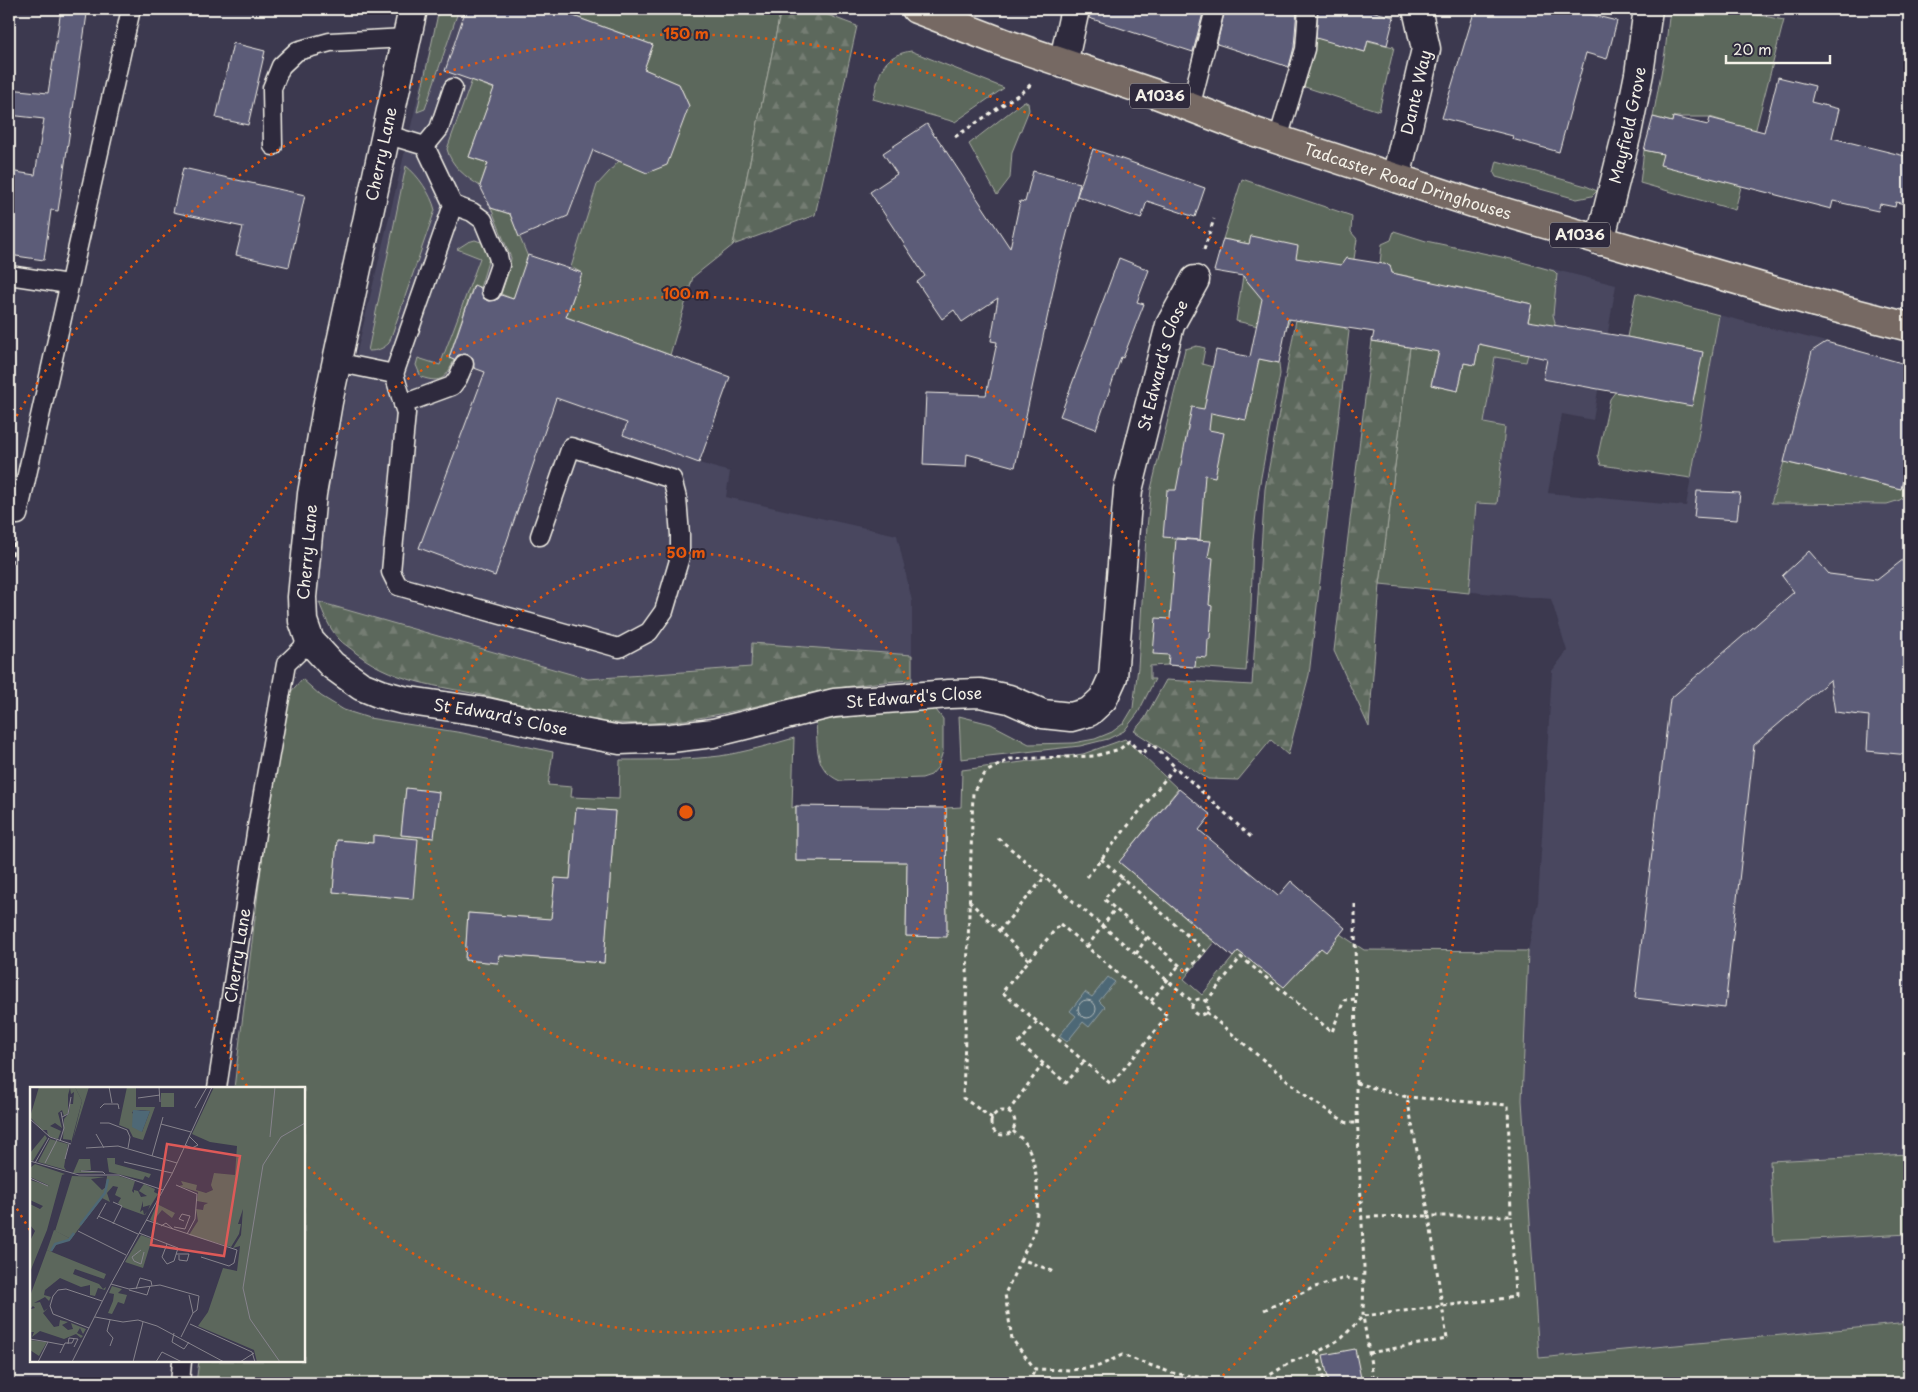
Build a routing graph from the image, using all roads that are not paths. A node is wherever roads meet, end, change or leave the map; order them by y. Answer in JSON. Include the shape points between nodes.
{"nodes":[{"id":1,"x":131,"y":9,"type":"edge"},
{"id":2,"x":412,"y":9,"type":"edge"},
{"id":3,"x":916,"y":9,"type":"edge"},
{"id":4,"x":1076,"y":9,"type":"edge"},
{"id":5,"x":1215,"y":9,"type":"edge"},
{"id":6,"x":1308,"y":9,"type":"edge"},
{"id":7,"x":1417,"y":9,"type":"edge"},
{"id":8,"x":1648,"y":9,"type":"edge"},
{"id":9,"x":406,"y":38,"type":"junction"},
{"id":10,"x":1058,"y":62,"type":"junction"},
{"id":11,"x":453,"y":88,"type":"dead end"},
{"id":12,"x":1190,"y":108,"type":"junction"},
{"id":13,"x":385,"y":134,"type":"junction"},
{"id":14,"x":1278,"y":139,"type":"junction"},
{"id":15,"x":273,"y":146,"type":"dead end"},
{"id":16,"x":425,"y":146,"type":"junction"},
{"id":17,"x":1396,"y":178,"type":"junction"},
{"id":18,"x":453,"y":205,"type":"junction"},
{"id":19,"x":1600,"y":241,"type":"junction"},
{"id":20,"x":9,"y":275,"type":"edge"},
{"id":21,"x":1195,"y":280,"type":"dead end"},
{"id":22,"x":68,"y":284,"type":"junction"},
{"id":23,"x":492,"y":291,"type":"dead end"},
{"id":24,"x":1909,"y":327,"type":"edge"},
{"id":25,"x":336,"y":362,"type":"junction"},
{"id":26,"x":464,"y":364,"type":"dead end"},
{"id":27,"x":394,"y":374,"type":"junction"},
{"id":28,"x":403,"y":404,"type":"junction"},
{"id":29,"x":13,"y":514,"type":"edge"},
{"id":30,"x":540,"y":536,"type":"dead end"},
{"id":31,"x":310,"y":641,"type":"junction"},
{"id":32,"x":218,"y":1087,"type":"edge"},
{"id":33,"x":182,"y":1362,"type":"edge"},
{"id":34,"x":180,"y":1383,"type":"edge"}],
"edges":[{"from":1,"to":22,"type":"lane"},
{"from":2,"to":9,"type":"street","name":"Cherry Lane"},
{"from":3,"to":10,"type":"main road","name":"Tadcaster Road Dringhouses","number":"A1036"},
{"from":4,"to":10,"type":"street"},
{"from":5,"to":12,"type":"lane"},
{"from":6,"to":14,"type":"lane","via":[[1305,49]]},
{"from":7,"to":17,"type":"street","name":"Dante Way","via":[[1426,49]]},
{"from":8,"to":19,"type":"street","name":"Mayfield Grove","via":[[1627,134]]},
{"from":9,"to":13,"type":"street","name":"Cherry Lane"},
{"from":9,"to":15,"type":"lane","via":[[330,42],[298,51],[281,66],[272,88]]},
{"from":10,"to":12,"type":"main road","name":"Tadcaster Road Dringhouses","number":"A1036"},
{"from":11,"to":16,"type":"lane","via":[[439,129]]},
{"from":12,"to":14,"type":"main road","name":"Tadcaster Road Dringhouses","number":"A1036"},
{"from":13,"to":16,"type":"lane"},
{"from":13,"to":25,"type":"street","name":"Cherry Lane"},
{"from":14,"to":17,"type":"main road","name":"Tadcaster Road Dringhouses","number":"A1036"},
{"from":16,"to":18,"type":"lane"},
{"from":17,"to":19,"type":"main road","name":"Tadcaster Road Dringhouses","number":"A1036"},
{"from":18,"to":23,"type":"lane","via":[[472,212],[482,220],[500,265]]},
{"from":18,"to":27,"type":"lane"},
{"from":19,"to":24,"type":"main road","name":"Tadcaster Road Dringhouses","number":"A1036"},
{"from":20,"to":22,"type":"lane"},
{"from":21,"to":31,"type":"street","name":"St Edward's Close","via":[[1170,325],[1128,490],[1113,677],[1103,699],[1089,712],[1070,716],[1043,714],[1009,699],[980,693],[949,694],[834,703],[713,733],[620,740],[381,694],[361,686],[332,665]]},
{"from":22,"to":29,"type":"lane"},
{"from":25,"to":27,"type":"lane"},
{"from":25,"to":31,"type":"street","name":"Cherry Lane","via":[[312,494],[302,597],[303,621]]},
{"from":26,"to":28,"type":"lane","via":[[452,386]]},
{"from":27,"to":28,"type":"lane"},
{"from":28,"to":30,"type":"lane","via":[[406,413],[391,572],[398,586],[619,648],[649,632],[664,611],[680,557],[677,498],[672,480],[571,446]]},
{"from":31,"to":32,"type":"lane","name":"Cherry Lane","via":[[286,664],[257,828]]},
{"from":33,"to":34,"type":"lane"}]}
